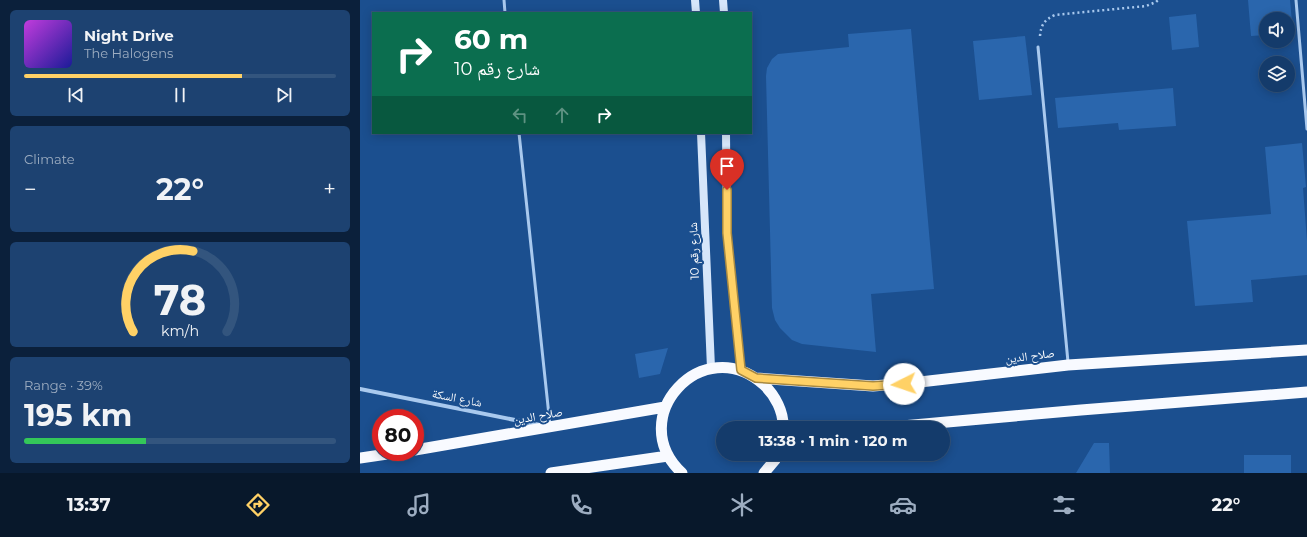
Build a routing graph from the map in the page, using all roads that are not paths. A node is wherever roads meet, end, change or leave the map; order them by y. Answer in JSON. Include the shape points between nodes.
{"nodes":[{"id":1,"x":504,"y":0,"type":"edge"},
{"id":2,"x":695,"y":0,"type":"edge"},
{"id":3,"x":723,"y":0,"type":"edge"},
{"id":4,"x":1296,"y":0,"type":"edge"},
{"id":5,"x":505,"y":12,"type":"edge"},
{"id":6,"x":696,"y":12,"type":"edge"},
{"id":7,"x":724,"y":12,"type":"edge"},
{"id":8,"x":1038,"y":47,"type":"road end"},
{"id":9,"x":1307,"y":130,"type":"edge"},
{"id":10,"x":518,"y":134,"type":"edge"},
{"id":11,"x":701,"y":134,"type":"edge"},
{"id":12,"x":726,"y":134,"type":"edge"},
{"id":13,"x":1307,"y":350,"type":"edge"},
{"id":14,"x":1068,"y":365,"type":"junction"},
{"id":15,"x":711,"y":368,"type":"junction"},
{"id":16,"x":741,"y":370,"type":"junction"},
{"id":17,"x":756,"y":378,"type":"junction"},
{"id":18,"x":360,"y":389,"type":"edge"},
{"id":19,"x":1307,"y":392,"type":"edge"},
{"id":20,"x":665,"y":407,"type":"junction"},
{"id":21,"x":783,"y":421,"type":"edge"},
{"id":22,"x":950,"y":422,"type":"edge"},
{"id":23,"x":551,"y":427,"type":"junction"},
{"id":24,"x":424,"y":448,"type":"edge"},
{"id":25,"x":372,"y":456,"type":"edge"},
{"id":26,"x":668,"y":456,"type":"junction"},
{"id":27,"x":360,"y":458,"type":"edge"},
{"id":28,"x":774,"y":461,"type":"edge"},
{"id":29,"x":551,"y":473,"type":"edge"},
{"id":30,"x":682,"y":473,"type":"edge"},
{"id":31,"x":764,"y":473,"type":"edge"}],
"edges":[{"from":1,"to":5,"type":"lane"},
{"from":2,"to":6,"type":"main road"},
{"from":3,"to":7,"type":"main road"},
{"from":4,"to":9,"type":"lane"},
{"from":8,"to":14,"type":"lane"},
{"from":10,"to":23,"type":"lane"},
{"from":11,"to":15,"type":"main road","name":"شارع رقم 10"},
{"from":12,"to":16,"type":"main road","via":[[727,233]]},
{"from":13,"to":14,"type":"highway","name":"صلاح الدين"},
{"from":14,"to":17,"type":"highway","name":"صلاح الدين","via":[[873,386]]},
{"from":15,"to":16,"type":"highway"},
{"from":15,"to":20,"type":"highway","via":[[691,375],[675,389]]},
{"from":16,"to":17,"type":"highway"},
{"from":17,"to":21,"type":"highway","via":[[770,390],[779,405]]},
{"from":18,"to":23,"type":"street","name":"شارع السكة"},
{"from":19,"to":22,"type":"highway"},
{"from":20,"to":23,"type":"highway","name":"صلاح الدين"},
{"from":20,"to":26,"type":"highway","via":[[661,427],[664,448]]},
{"from":23,"to":24,"type":"highway","name":"صلاح الدين"},
{"from":25,"to":27,"type":"highway"},
{"from":26,"to":29,"type":"highway"},
{"from":26,"to":30,"type":"highway"},
{"from":28,"to":31,"type":"highway"}]}
